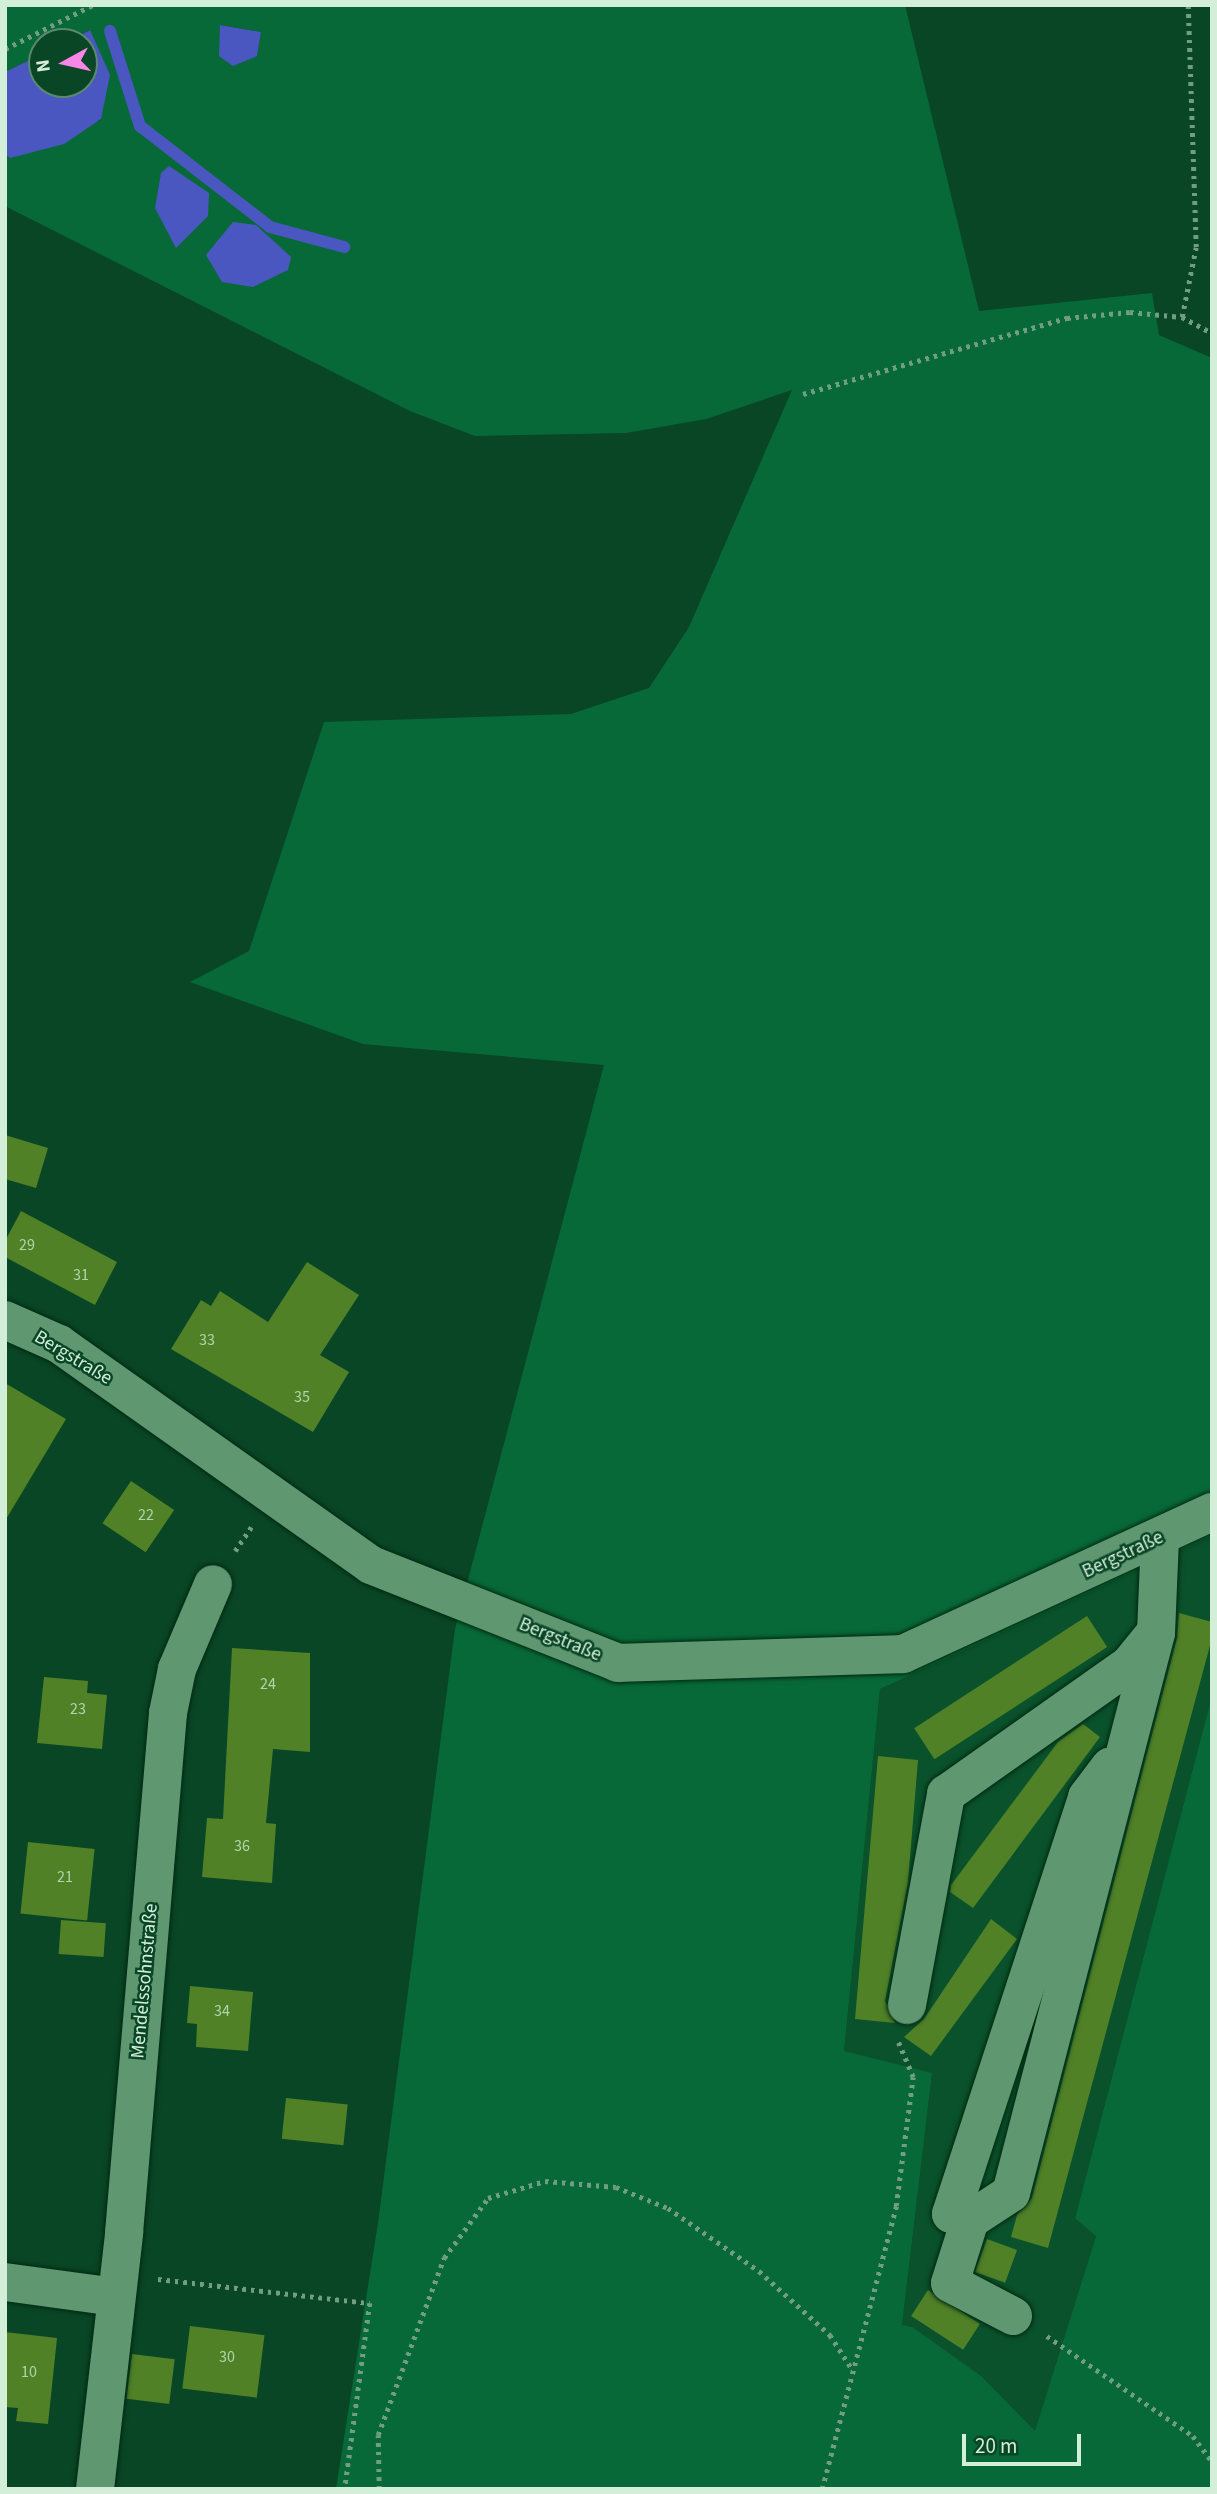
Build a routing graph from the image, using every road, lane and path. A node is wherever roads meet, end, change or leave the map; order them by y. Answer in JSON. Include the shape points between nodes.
{"nodes":[{"id":1,"x":93,"y":5,"type":"edge"},
{"id":2,"x":1188,"y":5,"type":"edge"},
{"id":3,"x":5,"y":49,"type":"edge"},
{"id":4,"x":1182,"y":317,"type":"junction"},
{"id":5,"x":1212,"y":333,"type":"edge"},
{"id":6,"x":803,"y":394,"type":"dead end"},
{"id":7,"x":5,"y":1320,"type":"edge"},
{"id":8,"x":270,"y":1498,"type":"junction"},
{"id":9,"x":1212,"y":1512,"type":"edge"},
{"id":10,"x":1160,"y":1539,"type":"junction"},
{"id":11,"x":213,"y":1584,"type":"joint"},
{"id":12,"x":1156,"y":1633,"type":"junction"},
{"id":13,"x":1128,"y":1742,"type":"junction"},
{"id":14,"x":907,"y":2005,"type":"joint"},
{"id":15,"x":970,"y":2220,"type":"junction"},
{"id":16,"x":5,"y":2282,"type":"edge"},
{"id":17,"x":118,"y":2284,"type":"junction"},
{"id":18,"x":1013,"y":2316,"type":"joint"},
{"id":19,"x":852,"y":2369,"type":"junction"},
{"id":20,"x":1212,"y":2461,"type":"edge"},
{"id":21,"x":95,"y":2489,"type":"edge"},
{"id":22,"x":345,"y":2489,"type":"edge"},
{"id":23,"x":379,"y":2489,"type":"edge"},
{"id":24,"x":822,"y":2489,"type":"edge"}],
"edges":[{"from":1,"to":3,"type":"path"},
{"from":2,"to":4,"type":"path","via":[[1196,247]]},
{"from":4,"to":5,"type":"path"},
{"from":4,"to":6,"type":"path","via":[[1130,313],[1067,318]]},
{"from":7,"to":8,"type":"street","name":"Bergstraße","via":[[59,1344]]},
{"from":8,"to":10,"type":"street","name":"Bergstraße","via":[[371,1564],[618,1663],[903,1654]]},
{"from":8,"to":11,"type":"path"},
{"from":9,"to":10,"type":"street","name":"Bergstraße"},
{"from":10,"to":12,"type":"street"},
{"from":11,"to":17,"type":"street","name":"Mendelssohnstraße","via":[[177,1669],[168,1713]]},
{"from":12,"to":13,"type":"street"},
{"from":12,"to":14,"type":"street","via":[[1129,1665],[946,1794]]},
{"from":13,"to":15,"type":"street","via":[[1011,2193]]},
{"from":13,"to":15,"type":"street","via":[[1087,1797],[951,2214]]},
{"from":14,"to":19,"type":"path","via":[[898,2043],[914,2077],[896,2206]]},
{"from":15,"to":18,"type":"street","via":[[950,2283]]},
{"from":16,"to":17,"type":"street"},
{"from":17,"to":21,"type":"street","name":"Mendelssohnstraße"},
{"from":17,"to":22,"type":"path","via":[[370,2303]]},
{"from":18,"to":20,"type":"path","via":[[1081,2355],[1133,2400],[1193,2436]]},
{"from":19,"to":23,"type":"path","via":[[830,2335],[759,2272],[668,2208],[616,2187],[545,2181],[488,2198],[444,2258],[377,2435]]},
{"from":19,"to":24,"type":"path"}]}
